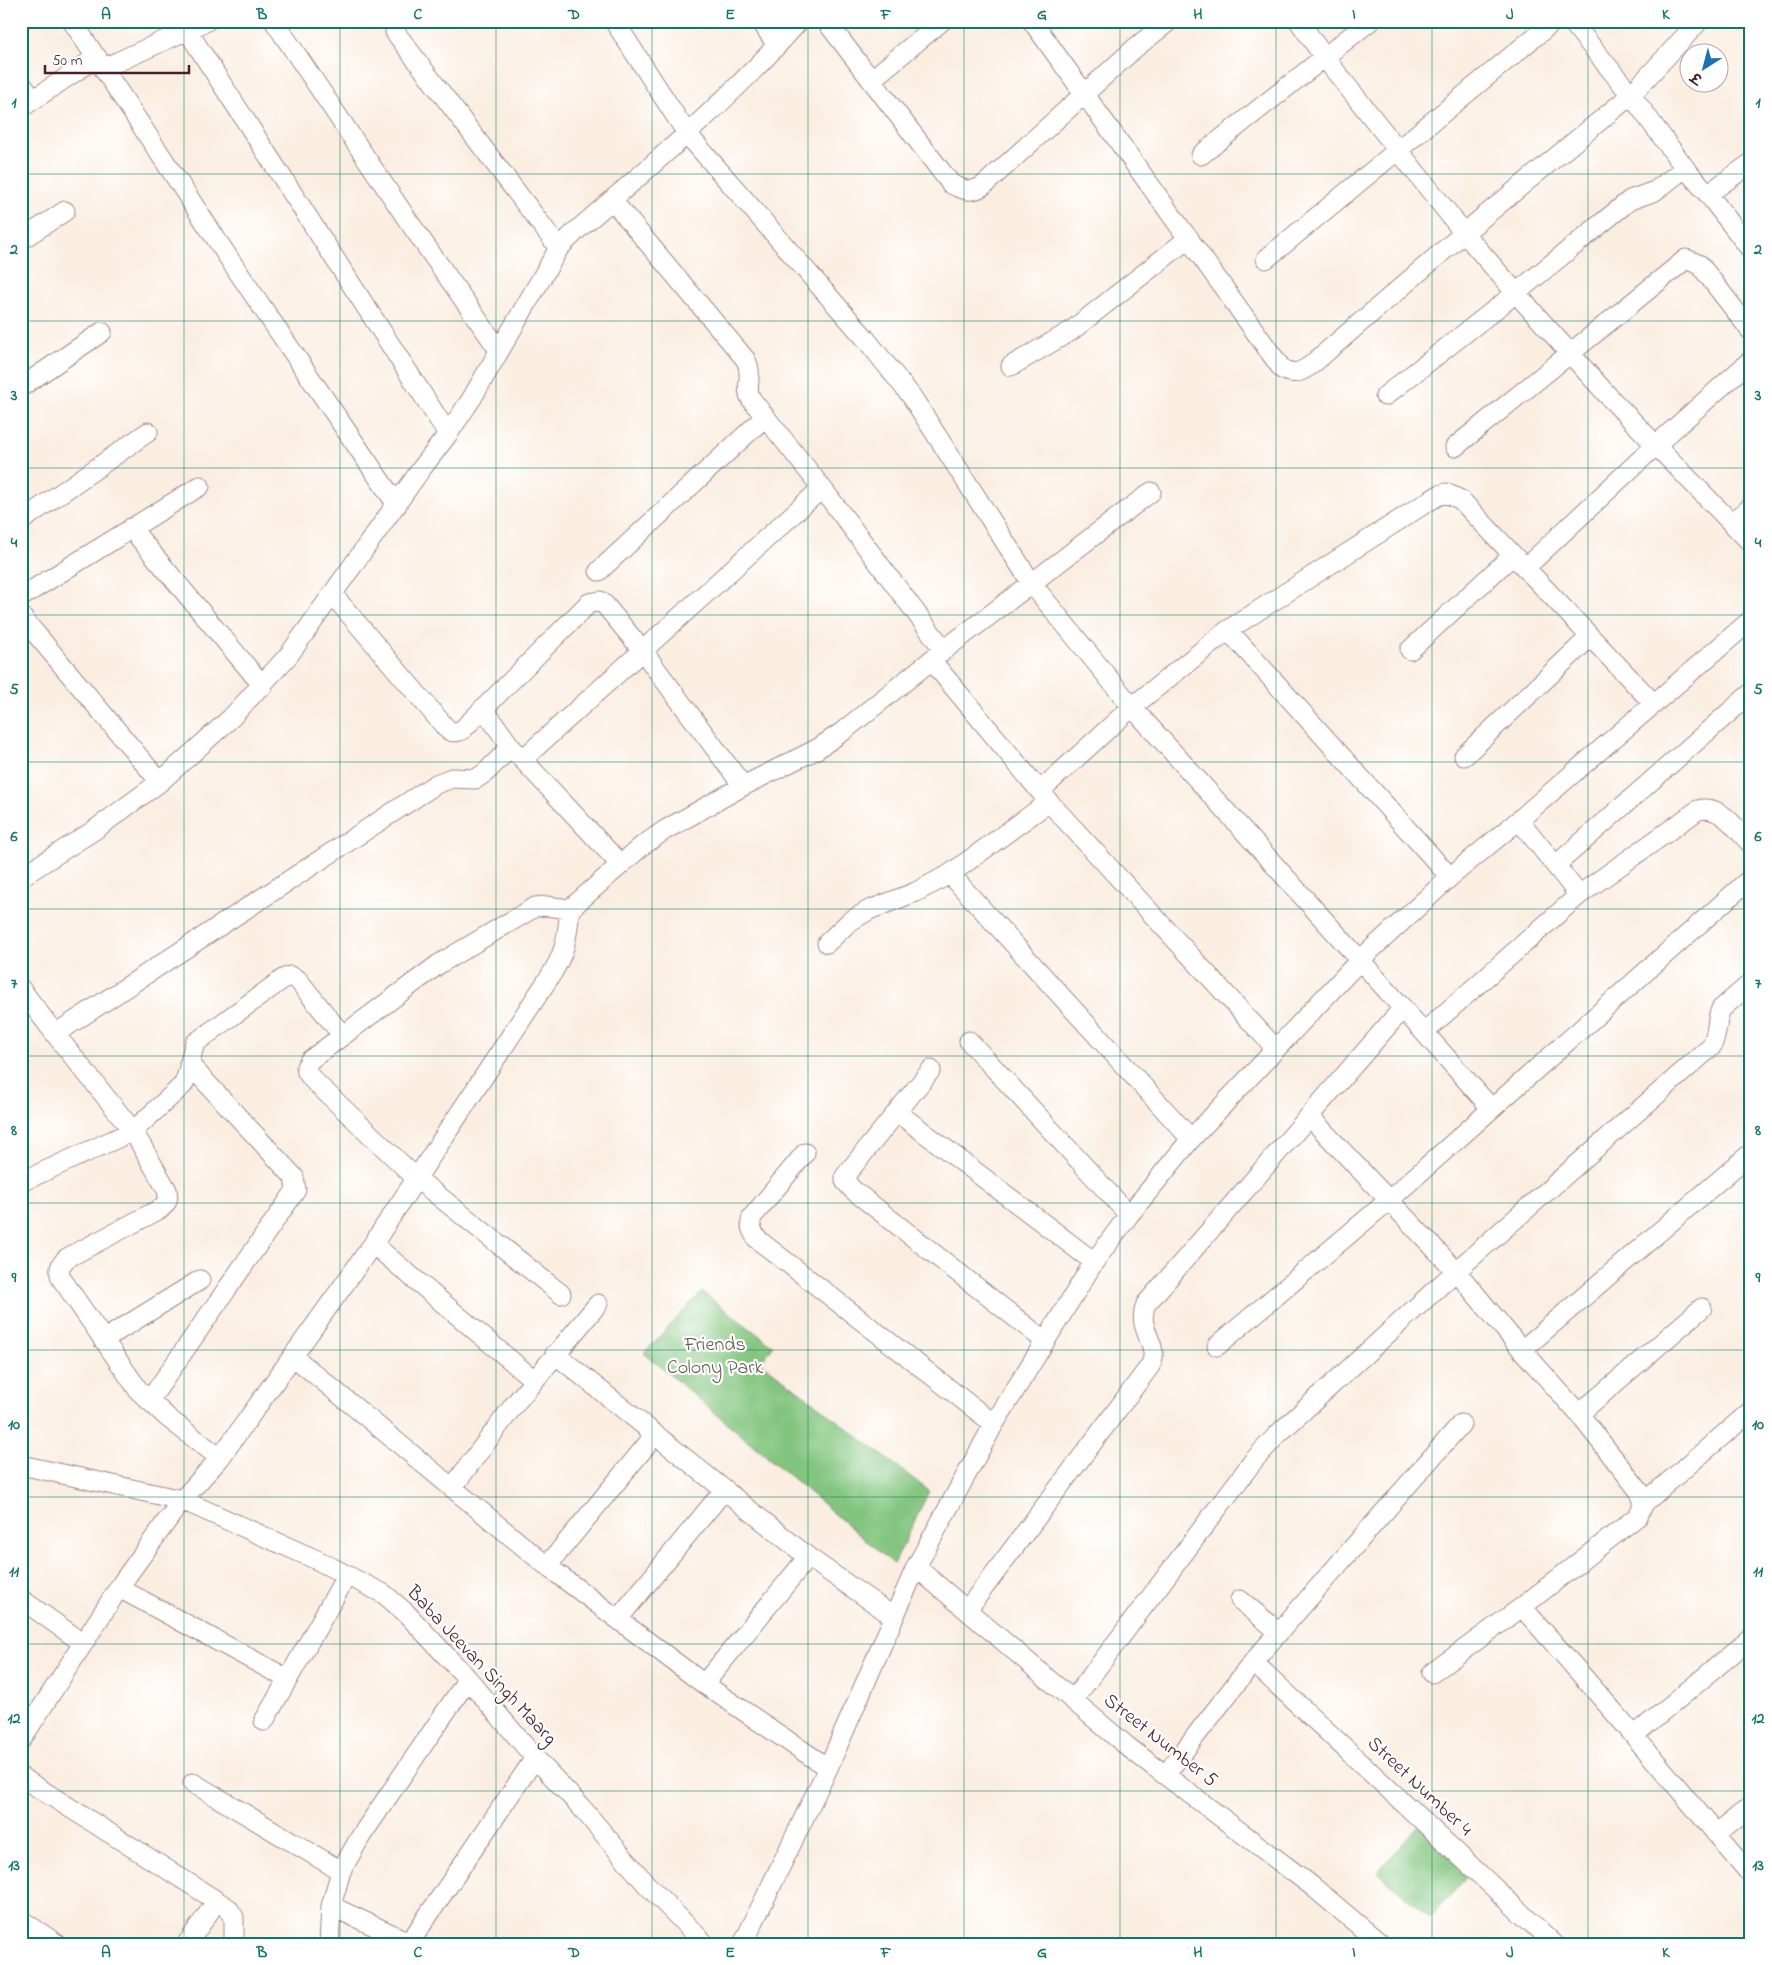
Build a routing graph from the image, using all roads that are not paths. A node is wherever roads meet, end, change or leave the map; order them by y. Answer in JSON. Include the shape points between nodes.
{"nodes":[{"id":1,"x":72,"y":21,"type":"edge"},
{"id":2,"x":207,"y":21,"type":"edge"},
{"id":3,"x":274,"y":21,"type":"edge"},
{"id":4,"x":614,"y":21,"type":"edge"},
{"id":5,"x":761,"y":21,"type":"edge"},
{"id":6,"x":799,"y":21,"type":"edge"},
{"id":7,"x":826,"y":21,"type":"edge"},
{"id":8,"x":942,"y":21,"type":"edge"},
{"id":9,"x":1032,"y":21,"type":"edge"},
{"id":10,"x":1169,"y":21,"type":"edge"},
{"id":11,"x":1299,"y":21,"type":"edge"},
{"id":12,"x":1370,"y":21,"type":"edge"},
{"id":13,"x":1554,"y":21,"type":"edge"},
{"id":14,"x":1571,"y":21,"type":"edge"},
{"id":15,"x":1699,"y":21,"type":"edge"},
{"id":16,"x":187,"y":30,"type":"junction"},
{"id":17,"x":395,"y":32,"type":"dead end"},
{"id":18,"x":778,"y":46,"type":"junction"},
{"id":19,"x":1324,"y":57,"type":"junction"},
{"id":20,"x":100,"y":63,"type":"junction"},
{"id":21,"x":871,"y":80,"type":"junction"},
{"id":22,"x":21,"y":83,"type":"edge"},
{"id":23,"x":1084,"y":95,"type":"junction"},
{"id":24,"x":1631,"y":95,"type":"junction"},
{"id":25,"x":27,"y":104,"type":"edge"},
{"id":26,"x":688,"y":135,"type":"junction"},
{"id":27,"x":1398,"y":150,"type":"junction"},
{"id":28,"x":1201,"y":155,"type":"dead end"},
{"id":29,"x":1751,"y":163,"type":"edge"},
{"id":30,"x":1685,"y":168,"type":"junction"},
{"id":31,"x":1708,"y":194,"type":"junction"},
{"id":32,"x":612,"y":200,"type":"junction"},
{"id":33,"x":65,"y":211,"type":"dead end"},
{"id":34,"x":1464,"y":233,"type":"junction"},
{"id":35,"x":1189,"y":238,"type":"junction"},
{"id":36,"x":21,"y":240,"type":"edge"},
{"id":37,"x":560,"y":248,"type":"junction"},
{"id":38,"x":1751,"y":250,"type":"edge"},
{"id":39,"x":1266,"y":259,"type":"dead end"},
{"id":40,"x":1516,"y":293,"type":"junction"},
{"id":41,"x":1751,"y":331,"type":"edge"},
{"id":42,"x":102,"y":332,"type":"dead end"},
{"id":43,"x":499,"y":350,"type":"junction"},
{"id":44,"x":1570,"y":354,"type":"junction"},
{"id":45,"x":1751,"y":360,"type":"edge"},
{"id":46,"x":1011,"y":366,"type":"dead end"},
{"id":47,"x":21,"y":388,"type":"edge"},
{"id":48,"x":1385,"y":396,"type":"dead end"},
{"id":49,"x":765,"y":416,"type":"junction"},
{"id":50,"x":148,"y":432,"type":"dead end"},
{"id":51,"x":448,"y":434,"type":"junction"},
{"id":52,"x":1656,"y":445,"type":"junction"},
{"id":53,"x":1456,"y":446,"type":"dead end"},
{"id":54,"x":200,"y":486,"type":"dead end"},
{"id":55,"x":822,"y":488,"type":"junction"},
{"id":56,"x":1151,"y":492,"type":"dead end"},
{"id":57,"x":397,"y":505,"type":"junction"},
{"id":58,"x":1751,"y":507,"type":"edge"},
{"id":59,"x":21,"y":521,"type":"edge"},
{"id":60,"x":1732,"y":523,"type":"junction"},
{"id":61,"x":131,"y":528,"type":"junction"},
{"id":62,"x":1751,"y":542,"type":"edge"},
{"id":63,"x":1519,"y":561,"type":"junction"},
{"id":64,"x":599,"y":571,"type":"dead end"},
{"id":65,"x":1032,"y":584,"type":"junction"},
{"id":66,"x":333,"y":595,"type":"junction"},
{"id":67,"x":21,"y":597,"type":"edge"},
{"id":68,"x":21,"y":616,"type":"edge"},
{"id":69,"x":1751,"y":620,"type":"edge"},
{"id":70,"x":1228,"y":630,"type":"junction"},
{"id":71,"x":1590,"y":637,"type":"junction"},
{"id":72,"x":642,"y":650,"type":"junction"},
{"id":73,"x":1410,"y":650,"type":"dead end"},
{"id":74,"x":937,"y":655,"type":"junction"},
{"id":75,"x":263,"y":686,"type":"junction"},
{"id":76,"x":1751,"y":693,"type":"edge"},
{"id":77,"x":1654,"y":704,"type":"junction"},
{"id":78,"x":1132,"y":707,"type":"junction"},
{"id":79,"x":483,"y":708,"type":"junction"},
{"id":80,"x":517,"y":753,"type":"junction"},
{"id":81,"x":1464,"y":756,"type":"dead end"},
{"id":82,"x":160,"y":782,"type":"junction"},
{"id":83,"x":743,"y":786,"type":"junction"},
{"id":84,"x":1044,"y":797,"type":"junction"},
{"id":85,"x":1519,"y":820,"type":"junction"},
{"id":86,"x":1751,"y":844,"type":"edge"},
{"id":87,"x":621,"y":865,"type":"junction"},
{"id":88,"x":1556,"y":865,"type":"junction"},
{"id":89,"x":950,"y":874,"type":"junction"},
{"id":90,"x":21,"y":877,"type":"edge"},
{"id":91,"x":1450,"y":877,"type":"junction"},
{"id":92,"x":1751,"y":878,"type":"edge"},
{"id":93,"x":1579,"y":895,"type":"junction"},
{"id":94,"x":570,"y":909,"type":"junction"},
{"id":95,"x":827,"y":943,"type":"dead end"},
{"id":96,"x":1360,"y":960,"type":"junction"},
{"id":97,"x":1751,"y":983,"type":"edge"},
{"id":98,"x":21,"y":988,"type":"edge"},
{"id":99,"x":1403,"y":1008,"type":"junction"},
{"id":100,"x":1424,"y":1032,"type":"junction"},
{"id":101,"x":54,"y":1034,"type":"junction"},
{"id":102,"x":342,"y":1035,"type":"junction"},
{"id":103,"x":969,"y":1041,"type":"dead end"},
{"id":104,"x":1276,"y":1048,"type":"junction"},
{"id":105,"x":189,"y":1064,"type":"junction"},
{"id":106,"x":931,"y":1070,"type":"dead end"},
{"id":107,"x":1490,"y":1108,"type":"junction"},
{"id":108,"x":897,"y":1112,"type":"junction"},
{"id":109,"x":1310,"y":1116,"type":"junction"},
{"id":110,"x":133,"y":1131,"type":"junction"},
{"id":111,"x":1191,"y":1138,"type":"junction"},
{"id":112,"x":805,"y":1153,"type":"dead end"},
{"id":113,"x":1751,"y":1153,"type":"edge"},
{"id":114,"x":416,"y":1178,"type":"junction"},
{"id":115,"x":21,"y":1182,"type":"edge"},
{"id":116,"x":1388,"y":1201,"type":"junction"},
{"id":117,"x":1129,"y":1215,"type":"junction"},
{"id":118,"x":374,"y":1244,"type":"junction"},
{"id":119,"x":1094,"y":1262,"type":"junction"},
{"id":120,"x":1456,"y":1272,"type":"junction"},
{"id":121,"x":200,"y":1280,"type":"dead end"},
{"id":122,"x":561,"y":1294,"type":"dead end"},
{"id":123,"x":598,"y":1304,"type":"dead end"},
{"id":124,"x":1702,"y":1308,"type":"dead end"},
{"id":125,"x":103,"y":1340,"type":"junction"},
{"id":126,"x":1045,"y":1341,"type":"junction"},
{"id":127,"x":1217,"y":1346,"type":"dead end"},
{"id":128,"x":1522,"y":1350,"type":"junction"},
{"id":129,"x":555,"y":1354,"type":"junction"},
{"id":130,"x":294,"y":1357,"type":"junction"},
{"id":131,"x":534,"y":1380,"type":"junction"},
{"id":132,"x":149,"y":1401,"type":"junction"},
{"id":133,"x":1751,"y":1411,"type":"edge"},
{"id":134,"x":1580,"y":1414,"type":"junction"},
{"id":135,"x":994,"y":1424,"type":"junction"},
{"id":136,"x":1461,"y":1424,"type":"dead end"},
{"id":137,"x":655,"y":1435,"type":"junction"},
{"id":138,"x":220,"y":1458,"type":"junction"},
{"id":139,"x":21,"y":1465,"type":"edge"},
{"id":140,"x":452,"y":1488,"type":"junction"},
{"id":141,"x":725,"y":1489,"type":"junction"},
{"id":142,"x":182,"y":1500,"type":"junction"},
{"id":143,"x":1644,"y":1503,"type":"junction"},
{"id":144,"x":808,"y":1557,"type":"junction"},
{"id":145,"x":547,"y":1566,"type":"junction"},
{"id":146,"x":916,"y":1568,"type":"junction"},
{"id":147,"x":347,"y":1575,"type":"junction"},
{"id":148,"x":119,"y":1588,"type":"junction"},
{"id":149,"x":21,"y":1599,"type":"edge"},
{"id":150,"x":1240,"y":1600,"type":"dead end"},
{"id":151,"x":1522,"y":1607,"type":"junction"},
{"id":152,"x":967,"y":1610,"type":"junction"},
{"id":153,"x":894,"y":1618,"type":"junction"},
{"id":154,"x":618,"y":1619,"type":"junction"},
{"id":155,"x":1279,"y":1632,"type":"junction"},
{"id":156,"x":1751,"y":1638,"type":"edge"},
{"id":157,"x":83,"y":1643,"type":"junction"},
{"id":158,"x":1252,"y":1662,"type":"junction"},
{"id":159,"x":1432,"y":1673,"type":"dead end"},
{"id":160,"x":288,"y":1679,"type":"junction"},
{"id":161,"x":468,"y":1679,"type":"junction"},
{"id":162,"x":704,"y":1684,"type":"junction"},
{"id":163,"x":1073,"y":1700,"type":"junction"},
{"id":164,"x":264,"y":1721,"type":"dead end"},
{"id":165,"x":1634,"y":1736,"type":"junction"},
{"id":166,"x":21,"y":1740,"type":"edge"},
{"id":167,"x":535,"y":1758,"type":"junction"},
{"id":168,"x":828,"y":1768,"type":"junction"},
{"id":169,"x":1166,"y":1774,"type":"junction"},
{"id":170,"x":21,"y":1777,"type":"edge"},
{"id":171,"x":193,"y":1783,"type":"dead end"},
{"id":172,"x":1751,"y":1806,"type":"edge"},
{"id":173,"x":1716,"y":1834,"type":"junction"},
{"id":174,"x":341,"y":1871,"type":"junction"},
{"id":175,"x":1751,"y":1876,"type":"edge"},
{"id":176,"x":216,"y":1902,"type":"junction"},
{"id":177,"x":331,"y":1906,"type":"junction"},
{"id":178,"x":21,"y":1920,"type":"edge"},
{"id":179,"x":411,"y":1943,"type":"edge"},
{"id":180,"x":57,"y":1944,"type":"edge"},
{"id":181,"x":187,"y":1944,"type":"edge"},
{"id":182,"x":234,"y":1944,"type":"edge"},
{"id":183,"x":329,"y":1944,"type":"edge"},
{"id":184,"x":705,"y":1944,"type":"edge"},
{"id":185,"x":744,"y":1944,"type":"edge"},
{"id":186,"x":1381,"y":1944,"type":"edge"},
{"id":187,"x":1554,"y":1944,"type":"edge"}],
"edges":[{"from":1,"to":20,"type":"street"},
{"from":2,"to":16,"type":"street"},
{"from":3,"to":43,"type":"street"},
{"from":4,"to":26,"type":"street"},
{"from":5,"to":18,"type":"street"},
{"from":6,"to":18,"type":"street"},
{"from":7,"to":21,"type":"street"},
{"from":8,"to":21,"type":"street"},
{"from":9,"to":23,"type":"street"},
{"from":10,"to":23,"type":"street"},
{"from":11,"to":19,"type":"street"},
{"from":12,"to":19,"type":"street"},
{"from":13,"to":27,"type":"street"},
{"from":14,"to":24,"type":"street"},
{"from":15,"to":24,"type":"street"},
{"from":16,"to":20,"type":"street"},
{"from":16,"to":51,"type":"street"},
{"from":17,"to":37,"type":"street"},
{"from":18,"to":26,"type":"street"},
{"from":19,"to":27,"type":"street"},
{"from":19,"to":28,"type":"street"},
{"from":20,"to":25,"type":"street"},
{"from":20,"to":57,"type":"street"},
{"from":21,"to":23,"type":"street","via":[[951,184],[969,191],[984,185]]},
{"from":22,"to":25,"type":"street"},
{"from":23,"to":35,"type":"street"},
{"from":24,"to":30,"type":"street"},
{"from":24,"to":34,"type":"street"},
{"from":26,"to":32,"type":"street"},
{"from":26,"to":65,"type":"street","via":[[865,338],[912,397]]},
{"from":27,"to":34,"type":"street"},
{"from":27,"to":39,"type":"street"},
{"from":29,"to":31,"type":"street"},
{"from":30,"to":31,"type":"street"},
{"from":30,"to":40,"type":"street","via":[[1655,192],[1630,200]]},
{"from":31,"to":38,"type":"street"},
{"from":32,"to":37,"type":"street"},
{"from":32,"to":49,"type":"street","via":[[746,360],[750,376],[748,396]]},
{"from":33,"to":36,"type":"street"},
{"from":34,"to":35,"type":"street","via":[[1310,366],[1292,374],[1282,369]]},
{"from":34,"to":40,"type":"street"},
{"from":35,"to":46,"type":"street","via":[[1071,331]]},
{"from":37,"to":43,"type":"street"},
{"from":40,"to":44,"type":"street"},
{"from":40,"to":48,"type":"street"},
{"from":41,"to":44,"type":"street","via":[[1700,264],[1686,259]]},
{"from":42,"to":47,"type":"street"},
{"from":43,"to":51,"type":"street"},
{"from":44,"to":52,"type":"street"},
{"from":44,"to":53,"type":"street"},
{"from":45,"to":52,"type":"street"},
{"from":49,"to":55,"type":"street"},
{"from":49,"to":64,"type":"street"},
{"from":50,"to":59,"type":"street"},
{"from":51,"to":57,"type":"street"},
{"from":52,"to":60,"type":"street"},
{"from":52,"to":63,"type":"street"},
{"from":54,"to":61,"type":"street"},
{"from":55,"to":72,"type":"street"},
{"from":55,"to":74,"type":"street"},
{"from":56,"to":65,"type":"street"},
{"from":57,"to":66,"type":"street"},
{"from":58,"to":60,"type":"street"},
{"from":60,"to":62,"type":"street"},
{"from":61,"to":67,"type":"street"},
{"from":61,"to":75,"type":"street"},
{"from":63,"to":70,"type":"street","via":[[1461,500],[1446,493]]},
{"from":63,"to":71,"type":"street"},
{"from":63,"to":73,"type":"street"},
{"from":65,"to":74,"type":"street"},
{"from":65,"to":78,"type":"street"},
{"from":66,"to":75,"type":"street"},
{"from":66,"to":79,"type":"street","via":[[450,732],[462,730]]},
{"from":68,"to":82,"type":"street"},
{"from":69,"to":77,"type":"street"},
{"from":70,"to":78,"type":"street"},
{"from":70,"to":91,"type":"street"},
{"from":71,"to":77,"type":"street"},
{"from":71,"to":81,"type":"street"},
{"from":72,"to":79,"type":"street","via":[[605,604],[594,601]]},
{"from":72,"to":80,"type":"street"},
{"from":72,"to":83,"type":"street"},
{"from":74,"to":83,"type":"street","via":[[817,749]]},
{"from":74,"to":84,"type":"street"},
{"from":75,"to":82,"type":"street"},
{"from":76,"to":88,"type":"street"},
{"from":77,"to":85,"type":"street"},
{"from":78,"to":84,"type":"street"},
{"from":78,"to":96,"type":"street"},
{"from":79,"to":80,"type":"street"},
{"from":80,"to":87,"type":"street"},
{"from":80,"to":101,"type":"street","via":[[476,779],[452,778],[436,784]]},
{"from":82,"to":90,"type":"street","via":[[93,831]]},
{"from":83,"to":87,"type":"street","via":[[665,830]]},
{"from":84,"to":89,"type":"street"},
{"from":84,"to":104,"type":"street"},
{"from":85,"to":88,"type":"street"},
{"from":85,"to":91,"type":"street"},
{"from":86,"to":93,"type":"street","via":[[1716,810],[1698,810]]},
{"from":87,"to":94,"type":"street"},
{"from":88,"to":93,"type":"street"},
{"from":89,"to":95,"type":"street","via":[[870,910],[849,922]]},
{"from":89,"to":111,"type":"street"},
{"from":91,"to":96,"type":"street"},
{"from":92,"to":107,"type":"street"},
{"from":93,"to":100,"type":"street"},
{"from":94,"to":102,"type":"street","via":[[535,907],[438,964]]},
{"from":94,"to":114,"type":"street","via":[[567,942],[556,968]]},
{"from":96,"to":99,"type":"street"},
{"from":96,"to":104,"type":"street"},
{"from":97,"to":120,"type":"street","via":[[1721,1009],[1718,1034],[1711,1046]]},
{"from":98,"to":101,"type":"street"},
{"from":99,"to":100,"type":"street"},
{"from":99,"to":109,"type":"street"},
{"from":100,"to":107,"type":"street"},
{"from":101,"to":110,"type":"street"},
{"from":102,"to":105,"type":"street","via":[[303,985],[290,976],[196,1043]]},
{"from":102,"to":114,"type":"street","via":[[310,1060],[306,1067],[308,1072]]},
{"from":103,"to":117,"type":"street"},
{"from":104,"to":111,"type":"street"},
{"from":105,"to":110,"type":"street","via":[[183,1085]]},
{"from":105,"to":132,"type":"street","via":[[294,1177],[296,1190]]},
{"from":106,"to":108,"type":"street"},
{"from":107,"to":116,"type":"street"},
{"from":108,"to":119,"type":"street"},
{"from":108,"to":126,"type":"street","via":[[844,1176],[845,1181]]},
{"from":109,"to":116,"type":"street"},
{"from":109,"to":152,"type":"street","via":[[1146,1304],[1142,1322],[1154,1353],[1150,1366]]},
{"from":110,"to":115,"type":"street"},
{"from":110,"to":125,"type":"street","via":[[167,1190],[167,1203],[67,1258],[59,1270],[61,1278]]},
{"from":111,"to":117,"type":"street"},
{"from":112,"to":135,"type":"street","via":[[752,1217],[750,1223],[754,1234]]},
{"from":113,"to":128,"type":"street"},
{"from":114,"to":118,"type":"street"},
{"from":114,"to":122,"type":"street"},
{"from":116,"to":120,"type":"street"},
{"from":116,"to":127,"type":"street"},
{"from":117,"to":119,"type":"street"},
{"from":118,"to":130,"type":"street"},
{"from":118,"to":131,"type":"street"},
{"from":119,"to":126,"type":"street"},
{"from":120,"to":128,"type":"street"},
{"from":120,"to":163,"type":"street","via":[[1278,1434],[1254,1460]]},
{"from":121,"to":125,"type":"street"},
{"from":123,"to":129,"type":"street"},
{"from":124,"to":134,"type":"street"},
{"from":125,"to":132,"type":"street","via":[[138,1391]]},
{"from":126,"to":135,"type":"street"},
{"from":128,"to":134,"type":"street"},
{"from":129,"to":131,"type":"street"},
{"from":129,"to":137,"type":"street"},
{"from":130,"to":138,"type":"street"},
{"from":130,"to":140,"type":"street"},
{"from":131,"to":140,"type":"street"},
{"from":132,"to":138,"type":"street"},
{"from":133,"to":143,"type":"street"},
{"from":134,"to":143,"type":"street","via":[[1640,1492]]},
{"from":135,"to":146,"type":"street"},
{"from":136,"to":155,"type":"street"},
{"from":137,"to":141,"type":"street"},
{"from":137,"to":145,"type":"street"},
{"from":138,"to":142,"type":"street"},
{"from":139,"to":142,"type":"street","name":"Baba Jeevan Singh Maarg"},
{"from":140,"to":145,"type":"street"},
{"from":141,"to":144,"type":"street"},
{"from":141,"to":154,"type":"street"},
{"from":142,"to":147,"type":"street","name":"Baba Jeevan Singh Maarg"},
{"from":142,"to":148,"type":"street"},
{"from":143,"to":151,"type":"street","via":[[1638,1516]]},
{"from":144,"to":153,"type":"street"},
{"from":144,"to":162,"type":"street"},
{"from":145,"to":154,"type":"street"},
{"from":146,"to":152,"type":"street","name":"Street Number 5"},
{"from":146,"to":153,"type":"street"},
{"from":147,"to":160,"type":"street"},
{"from":147,"to":161,"type":"street","name":"Baba Jeevan Singh Maarg","via":[[384,1594],[406,1612]]},
{"from":148,"to":157,"type":"street"},
{"from":148,"to":160,"type":"street"},
{"from":149,"to":157,"type":"street"},
{"from":150,"to":155,"type":"street"},
{"from":151,"to":159,"type":"street"},
{"from":151,"to":165,"type":"street"},
{"from":152,"to":163,"type":"street","name":"Street Number 5"},
{"from":153,"to":168,"type":"street"},
{"from":154,"to":162,"type":"street"},
{"from":155,"to":158,"type":"street"},
{"from":156,"to":165,"type":"street"},
{"from":157,"to":166,"type":"street"},
{"from":158,"to":169,"type":"street"},
{"from":158,"to":187,"type":"street","name":"Street Number 4"},
{"from":160,"to":164,"type":"street"},
{"from":161,"to":167,"type":"street","name":"Baba Jeevan Singh Maarg"},
{"from":161,"to":174,"type":"street","via":[[361,1836]]},
{"from":162,"to":168,"type":"street"},
{"from":163,"to":169,"type":"street","name":"Street Number 5","via":[[1128,1747]]},
{"from":165,"to":173,"type":"street"},
{"from":167,"to":179,"type":"street"},
{"from":167,"to":184,"type":"street","name":"Baba Jeevan Singh Maarg","via":[[646,1885]]},
{"from":168,"to":185,"type":"street"},
{"from":169,"to":186,"type":"street","name":"Street Number 5","via":[[1312,1886]]},
{"from":170,"to":176,"type":"street"},
{"from":171,"to":174,"type":"street"},
{"from":172,"to":173,"type":"street"},
{"from":173,"to":175,"type":"street"},
{"from":174,"to":177,"type":"street"},
{"from":176,"to":181,"type":"street"},
{"from":176,"to":182,"type":"street","via":[[228,1908],[234,1917]]},
{"from":177,"to":179,"type":"street"},
{"from":177,"to":183,"type":"street"},
{"from":178,"to":180,"type":"street"}]}
